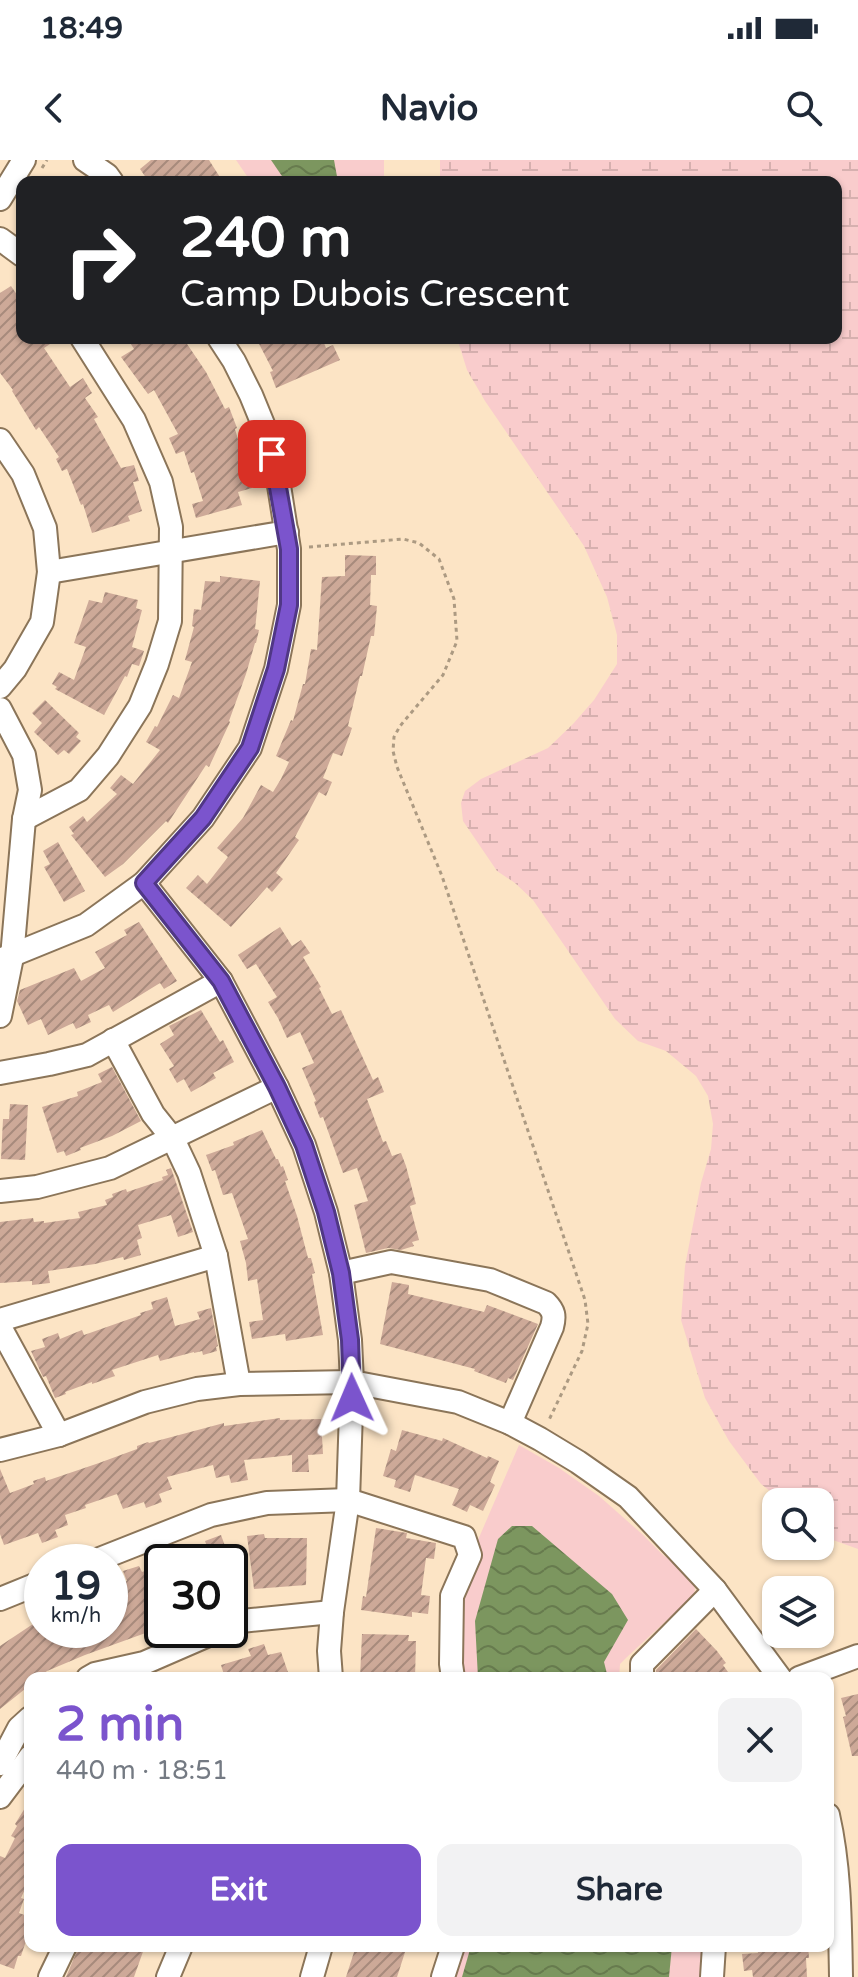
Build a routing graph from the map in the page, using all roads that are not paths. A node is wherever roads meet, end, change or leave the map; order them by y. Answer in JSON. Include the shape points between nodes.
{"nodes":[{"id":1,"x":24,"y":160,"type":"edge"},
{"id":2,"x":85,"y":160,"type":"edge"},
{"id":3,"x":108,"y":176,"type":"edge"},
{"id":4,"x":0,"y":199,"type":"edge"},
{"id":5,"x":86,"y":344,"type":"edge"},
{"id":6,"x":223,"y":344,"type":"edge"},
{"id":7,"x":0,"y":440,"type":"edge"},
{"id":8,"x":288,"y":540,"type":"junction"},
{"id":9,"x":171,"y":552,"type":"junction"},
{"id":10,"x":49,"y":572,"type":"junction"},
{"id":11,"x":0,"y":687,"type":"edge"},
{"id":12,"x":0,"y":709,"type":"edge"},
{"id":13,"x":24,"y":819,"type":"junction"},
{"id":14,"x":144,"y":883,"type":"junction"},
{"id":15,"x":6,"y":958,"type":"edge"},
{"id":16,"x":221,"y":981,"type":"junction"},
{"id":17,"x":0,"y":1016,"type":"edge"},
{"id":18,"x":113,"y":1040,"type":"junction"},
{"id":19,"x":0,"y":1073,"type":"edge"},
{"id":20,"x":277,"y":1087,"type":"junction"},
{"id":21,"x":173,"y":1139,"type":"junction"},
{"id":22,"x":0,"y":1191,"type":"edge"},
{"id":23,"x":216,"y":1256,"type":"junction"},
{"id":24,"x":341,"y":1273,"type":"junction"},
{"id":25,"x":0,"y":1320,"type":"edge"},
{"id":26,"x":0,"y":1327,"type":"edge"},
{"id":27,"x":352,"y":1382,"type":"junction"},
{"id":28,"x":239,"y":1384,"type":"junction"},
{"id":29,"x":510,"y":1423,"type":"junction"},
{"id":30,"x":59,"y":1435,"type":"junction"},
{"id":31,"x":0,"y":1450,"type":"edge"},
{"id":32,"x":348,"y":1500,"type":"junction"},
{"id":33,"x":128,"y":1548,"type":"edge"},
{"id":34,"x":24,"y":1589,"type":"edge"},
{"id":35,"x":715,"y":1590,"type":"junction"},
{"id":36,"x":0,"y":1599,"type":"edge"},
{"id":37,"x":332,"y":1612,"type":"junction"},
{"id":38,"x":248,"y":1620,"type":"edge"},
{"id":39,"x":179,"y":1648,"type":"edge"},
{"id":40,"x":858,"y":1656,"type":"edge"},
{"id":41,"x":144,"y":1663,"type":"junction"},
{"id":42,"x":104,"y":1672,"type":"edge"},
{"id":43,"x":131,"y":1672,"type":"edge"},
{"id":44,"x":331,"y":1672,"type":"edge"},
{"id":45,"x":452,"y":1672,"type":"edge"},
{"id":46,"x":642,"y":1672,"type":"edge"},
{"id":47,"x":776,"y":1672,"type":"edge"},
{"id":48,"x":815,"y":1672,"type":"edge"},
{"id":49,"x":24,"y":1723,"type":"edge"},
{"id":50,"x":0,"y":1764,"type":"edge"},
{"id":51,"x":24,"y":1765,"type":"edge"},
{"id":52,"x":0,"y":1797,"type":"edge"},
{"id":53,"x":834,"y":1850,"type":"edge"},
{"id":54,"x":840,"y":1916,"type":"junction"},
{"id":55,"x":62,"y":1952,"type":"edge"},
{"id":56,"x":178,"y":1952,"type":"edge"},
{"id":57,"x":319,"y":1952,"type":"edge"},
{"id":58,"x":451,"y":1952,"type":"edge"},
{"id":59,"x":714,"y":1952,"type":"edge"},
{"id":60,"x":50,"y":1977,"type":"edge"},
{"id":61,"x":168,"y":1977,"type":"edge"},
{"id":62,"x":312,"y":1977,"type":"edge"},
{"id":63,"x":443,"y":1977,"type":"edge"},
{"id":64,"x":712,"y":1977,"type":"edge"},
{"id":65,"x":841,"y":1977,"type":"edge"},
{"id":66,"x":854,"y":1977,"type":"edge"}],
"edges":[{"from":1,"to":4,"type":"street"},
{"from":2,"to":3,"type":"street"},
{"from":5,"to":9,"type":"street","via":[[134,420],[161,482]]},
{"from":6,"to":8,"type":"street","via":[[267,434]]},
{"from":7,"to":10,"type":"street","via":[[23,474],[45,528]]},
{"from":8,"to":9,"type":"street"},
{"from":8,"to":14,"type":"street","via":[[289,605],[276,669],[250,748],[203,818]]},
{"from":9,"to":10,"type":"street"},
{"from":9,"to":13,"type":"street","via":[[170,621],[140,706],[79,790]]},
{"from":10,"to":11,"type":"street","via":[[42,622]]},
{"from":12,"to":13,"type":"street","via":[[24,755],[30,790]]},
{"from":13,"to":15,"type":"street"},
{"from":14,"to":15,"type":"street","via":[[86,925]]},
{"from":14,"to":16,"type":"street"},
{"from":15,"to":17,"type":"street"},
{"from":16,"to":18,"type":"street"},
{"from":16,"to":20,"type":"street"},
{"from":18,"to":19,"type":"street","via":[[87,1055]]},
{"from":18,"to":21,"type":"street","via":[[153,1114]]},
{"from":20,"to":21,"type":"street"},
{"from":20,"to":24,"type":"street","via":[[304,1145]]},
{"from":21,"to":22,"type":"street","via":[[110,1168]]},
{"from":21,"to":23,"type":"street"},
{"from":23,"to":25,"type":"street"},
{"from":23,"to":28,"type":"street"},
{"from":24,"to":27,"type":"street"},
{"from":24,"to":29,"type":"street","via":[[391,1262],[490,1280],[546,1303],[555,1317]]},
{"from":26,"to":30,"type":"street"},
{"from":27,"to":28,"type":"street"},
{"from":27,"to":29,"type":"street","via":[[458,1402]]},
{"from":27,"to":32,"type":"street"},
{"from":28,"to":30,"type":"street","via":[[145,1402]]},
{"from":29,"to":35,"type":"street","via":[[628,1497]]},
{"from":30,"to":31,"type":"street"},
{"from":32,"to":33,"type":"street","via":[[267,1503],[211,1515]]},
{"from":32,"to":37,"type":"street"},
{"from":32,"to":45,"type":"street","via":[[464,1537],[470,1555],[452,1596]]},
{"from":34,"to":36,"type":"street"},
{"from":35,"to":46,"type":"street","via":[[642,1664]]},
{"from":35,"to":47,"type":"street"},
{"from":37,"to":38,"type":"street"},
{"from":37,"to":44,"type":"street"},
{"from":39,"to":41,"type":"street"},
{"from":40,"to":48,"type":"street"},
{"from":41,"to":42,"type":"street"},
{"from":41,"to":43,"type":"street"},
{"from":49,"to":50,"type":"street"},
{"from":51,"to":52,"type":"street"},
{"from":53,"to":54,"type":"street"},
{"from":54,"to":65,"type":"street"},
{"from":54,"to":66,"type":"street"},
{"from":55,"to":60,"type":"street"},
{"from":56,"to":61,"type":"street"},
{"from":57,"to":62,"type":"street"},
{"from":58,"to":63,"type":"street"},
{"from":59,"to":64,"type":"street"}]}
